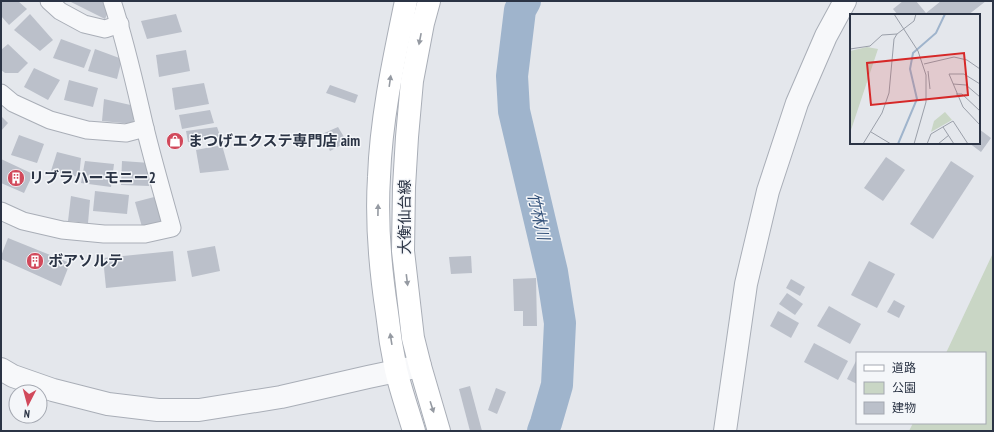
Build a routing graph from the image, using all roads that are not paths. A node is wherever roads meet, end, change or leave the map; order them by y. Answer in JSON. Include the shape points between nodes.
{"nodes":[{"id":1,"x":49,"y":1,"type":"edge"},
{"id":2,"x":112,"y":1,"type":"edge"},
{"id":3,"x":406,"y":1,"type":"edge"},
{"id":4,"x":429,"y":1,"type":"edge"},
{"id":5,"x":845,"y":1,"type":"edge"},
{"id":6,"x":120,"y":24,"type":"junction"},
{"id":7,"x":1,"y":93,"type":"edge"},
{"id":8,"x":145,"y":128,"type":"junction"},
{"id":9,"x":1,"y":211,"type":"edge"},
{"id":10,"x":420,"y":366,"type":"junction"},
{"id":11,"x":1,"y":369,"type":"edge"},
{"id":12,"x":396,"y":370,"type":"junction"},
{"id":13,"x":414,"y":431,"type":"edge"},
{"id":14,"x":439,"y":431,"type":"edge"},
{"id":15,"x":725,"y":431,"type":"edge"}],
"edges":[{"from":1,"to":6,"type":"street","via":[[60,12],[84,24],[105,29]]},
{"from":2,"to":6,"type":"street"},
{"from":12,"to":3,"type":"main road","name":"大衡仙台線","one_way":true,"via":[[381,277],[379,177],[390,80]]},
{"from":4,"to":10,"type":"main road","name":"大衡仙台線","one_way":true,"via":[[412,81],[404,187],[403,250]]},
{"from":5,"to":15,"type":"street","via":[[826,36],[798,103],[768,191],[746,284]]},
{"from":6,"to":8,"type":"street"},
{"from":7,"to":8,"type":"street","via":[[13,102],[50,120],[87,130],[126,133]]},
{"from":8,"to":9,"type":"street","via":[[172,228],[145,234],[62,230],[23,221]]},
{"from":10,"to":12,"type":"street"},
{"from":10,"to":14,"type":"main road","name":"大衡仙台線","one_way":true},
{"from":11,"to":12,"type":"street","via":[[53,390],[108,404],[158,410],[199,410],[280,398]]},
{"from":12,"to":13,"type":"main road","name":"大衡仙台線"}]}
